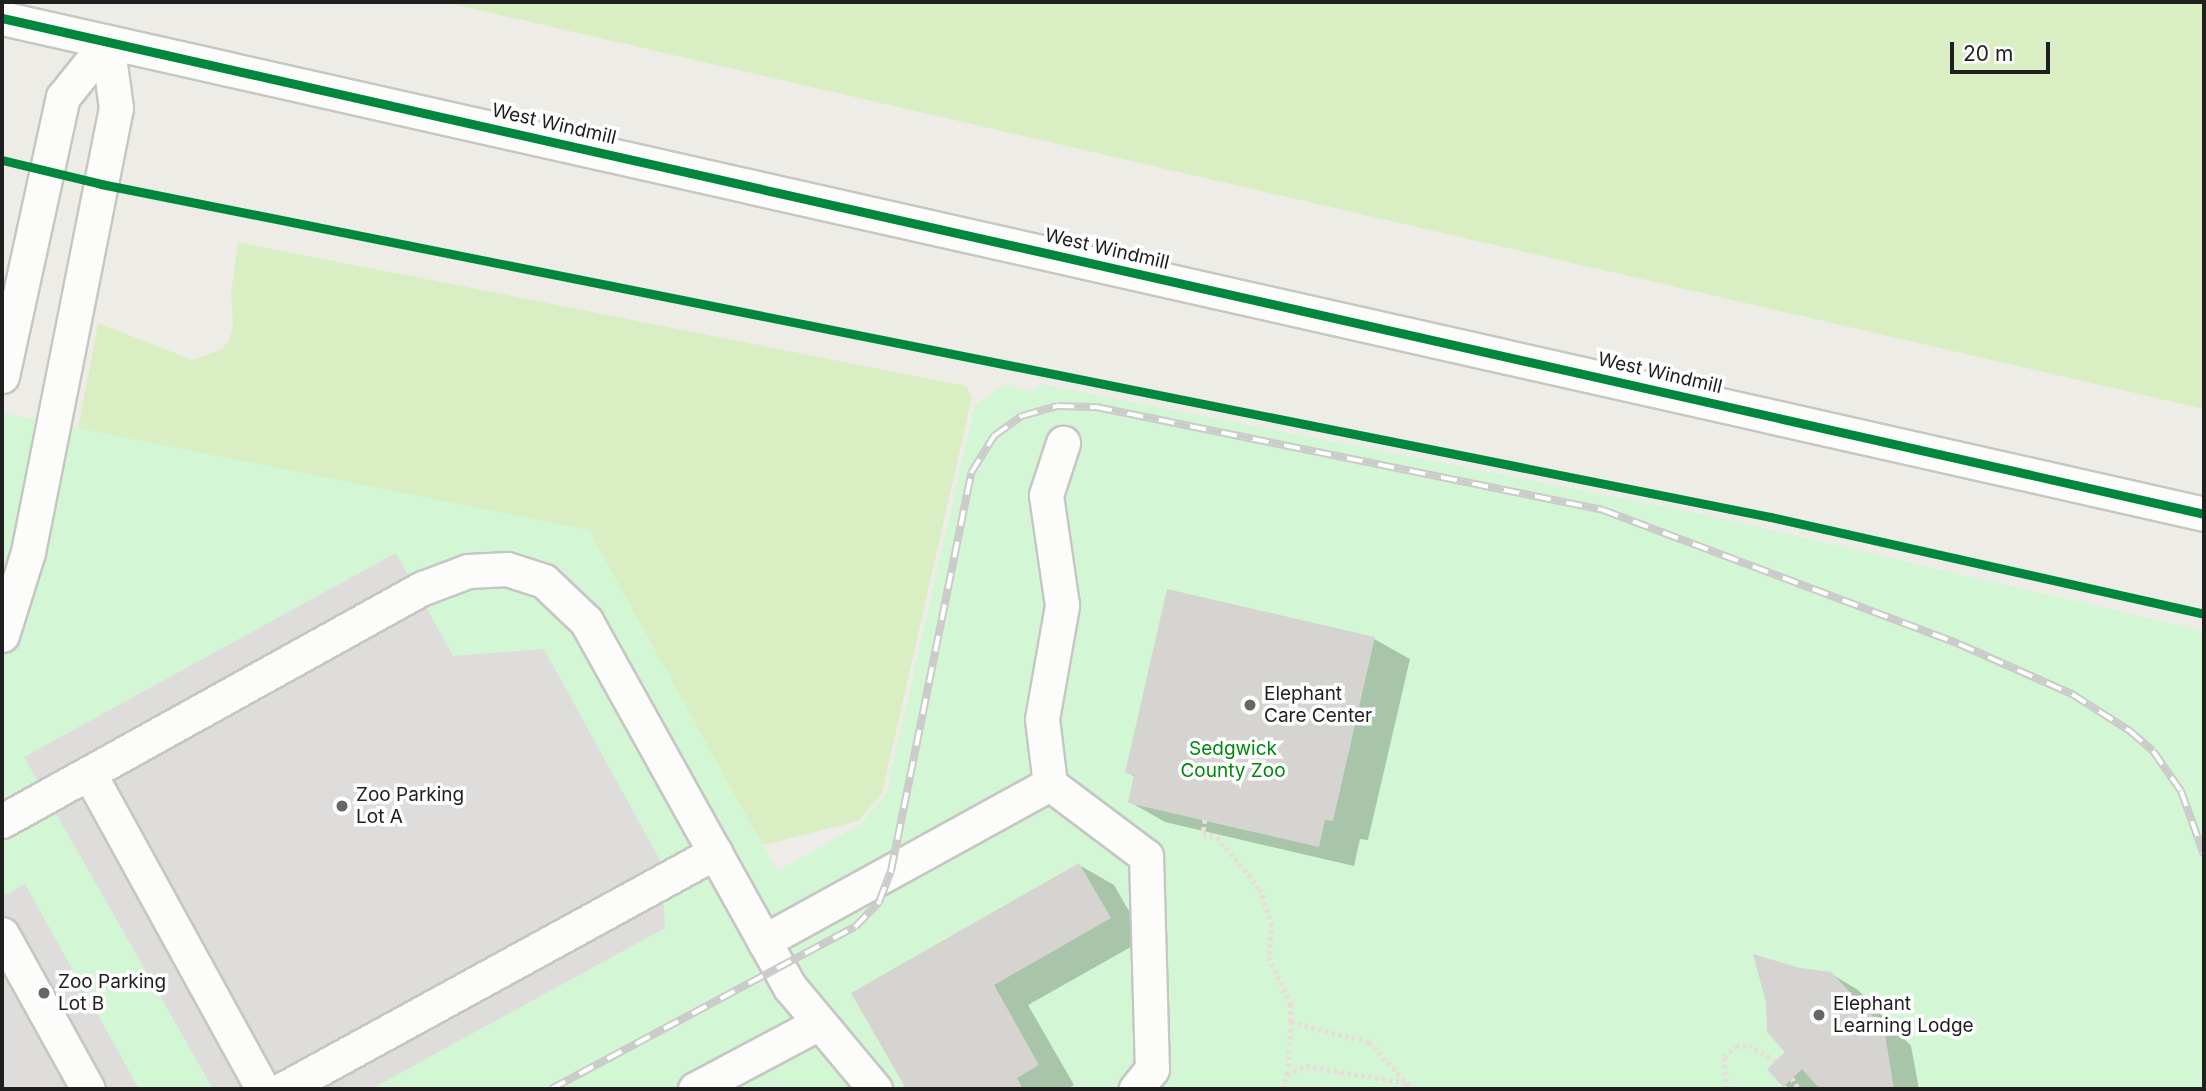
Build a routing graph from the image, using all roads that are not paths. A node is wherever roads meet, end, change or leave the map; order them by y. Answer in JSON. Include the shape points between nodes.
{"nodes":[{"id":1,"x":2,"y":18,"type":"edge"},
{"id":2,"x":107,"y":42,"type":"junction"},
{"id":3,"x":2,"y":376,"type":"edge"},
{"id":4,"x":1063,"y":443,"type":"dead end"},
{"id":5,"x":2204,"y":514,"type":"edge"},
{"id":6,"x":2,"y":635,"type":"edge"},
{"id":7,"x":89,"y":773,"type":"junction"},
{"id":8,"x":1050,"y":784,"type":"junction"},
{"id":9,"x":2,"y":821,"type":"edge"},
{"id":10,"x":715,"y":852,"type":"junction"},
{"id":11,"x":2,"y":934,"type":"edge"},
{"id":12,"x":764,"y":941,"type":"junction"},
{"id":13,"x":817,"y":1024,"type":"junction"},
{"id":14,"x":88,"y":1089,"type":"edge"},
{"id":15,"x":263,"y":1089,"type":"edge"},
{"id":16,"x":284,"y":1089,"type":"edge"},
{"id":17,"x":695,"y":1089,"type":"edge"},
{"id":18,"x":875,"y":1089,"type":"edge"},
{"id":19,"x":1136,"y":1089,"type":"edge"}],
"edges":[{"from":1,"to":2,"type":"street","name":"West Windmill"},
{"from":2,"to":3,"type":"street","via":[[64,97]]},
{"from":2,"to":5,"type":"street","name":"West Windmill"},
{"from":2,"to":6,"type":"street","via":[[116,108],[29,551]]},
{"from":4,"to":8,"type":"street","via":[[1046,495],[1062,605],[1042,719]]},
{"from":7,"to":9,"type":"street"},
{"from":7,"to":10,"type":"street","via":[[423,589],[468,571],[507,569],[544,581],[586,621]]},
{"from":7,"to":15,"type":"street"},
{"from":8,"to":12,"type":"street"},
{"from":8,"to":19,"type":"street","via":[[1146,856],[1152,1069]]},
{"from":10,"to":12,"type":"street"},
{"from":10,"to":16,"type":"street"},
{"from":11,"to":14,"type":"street"},
{"from":12,"to":13,"type":"street"},
{"from":13,"to":17,"type":"street"},
{"from":13,"to":18,"type":"street","via":[[866,1073]]}]}
